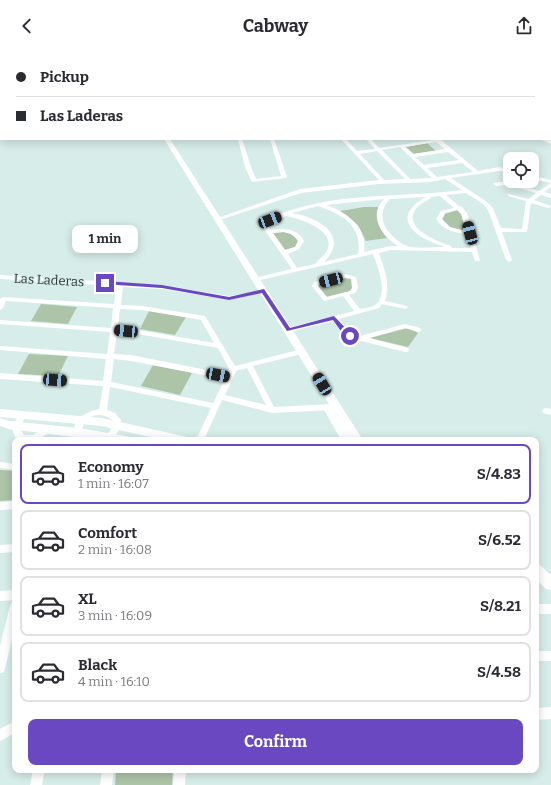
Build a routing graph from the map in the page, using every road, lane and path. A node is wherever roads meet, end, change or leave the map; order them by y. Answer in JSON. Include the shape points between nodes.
{"nodes":[{"id":1,"x":168,"y":140,"type":"edge"},
{"id":2,"x":240,"y":140,"type":"edge"},
{"id":3,"x":272,"y":140,"type":"edge"},
{"id":4,"x":344,"y":140,"type":"edge"},
{"id":5,"x":369,"y":140,"type":"edge"},
{"id":6,"x":432,"y":140,"type":"edge"},
{"id":7,"x":438,"y":140,"type":"edge"},
{"id":8,"x":401,"y":146,"type":"junction"},
{"id":9,"x":378,"y":150,"type":"junction"},
{"id":10,"x":450,"y":150,"type":"junction"},
{"id":11,"x":356,"y":153,"type":"junction"},
{"id":12,"x":412,"y":156,"type":"junction"},
{"id":13,"x":462,"y":161,"type":"junction"},
{"id":14,"x":424,"y":168,"type":"junction"},
{"id":15,"x":503,"y":169,"type":"edge"},
{"id":16,"x":476,"y":172,"type":"junction"},
{"id":17,"x":447,"y":178,"type":"junction"},
{"id":18,"x":436,"y":179,"type":"junction"},
{"id":19,"x":539,"y":179,"type":"edge"},
{"id":20,"x":409,"y":181,"type":"junction"},
{"id":21,"x":383,"y":182,"type":"junction"},
{"id":22,"x":551,"y":182,"type":"edge"},
{"id":23,"x":496,"y":184,"type":"dead end"},
{"id":24,"x":551,"y":186,"type":"edge"},
{"id":25,"x":467,"y":191,"type":"junction"},
{"id":26,"x":346,"y":193,"type":"junction"},
{"id":27,"x":540,"y":193,"type":"junction"},
{"id":28,"x":442,"y":195,"type":"junction"},
{"id":29,"x":510,"y":195,"type":"dead end"},
{"id":30,"x":432,"y":196,"type":"junction"},
{"id":31,"x":551,"y":196,"type":"edge"},
{"id":32,"x":389,"y":197,"type":"junction"},
{"id":33,"x":529,"y":201,"type":"junction"},
{"id":34,"x":318,"y":204,"type":"junction"},
{"id":35,"x":548,"y":206,"type":"dead end"},
{"id":36,"x":460,"y":208,"type":"junction"},
{"id":37,"x":286,"y":214,"type":"junction"},
{"id":38,"x":218,"y":219,"type":"junction"},
{"id":39,"x":499,"y":230,"type":"junction"},
{"id":40,"x":269,"y":232,"type":"junction"},
{"id":41,"x":470,"y":233,"type":"junction"},
{"id":42,"x":405,"y":248,"type":"junction"},
{"id":43,"x":459,"y":250,"type":"junction"},
{"id":44,"x":474,"y":250,"type":"junction"},
{"id":45,"x":375,"y":251,"type":"junction"},
{"id":46,"x":284,"y":253,"type":"junction"},
{"id":47,"x":361,"y":254,"type":"junction"},
{"id":48,"x":477,"y":260,"type":"dead end"},
{"id":49,"x":509,"y":260,"type":"dead end"},
{"id":50,"x":315,"y":265,"type":"junction"},
{"id":51,"x":296,"y":270,"type":"junction"},
{"id":52,"x":0,"y":277,"type":"edge"},
{"id":53,"x":256,"y":279,"type":"junction"},
{"id":54,"x":120,"y":284,"type":"junction"},
{"id":55,"x":261,"y":292,"type":"junction"},
{"id":56,"x":345,"y":294,"type":"junction"},
{"id":57,"x":382,"y":302,"type":"junction"},
{"id":58,"x":117,"y":306,"type":"junction"},
{"id":59,"x":405,"y":307,"type":"dead end"},
{"id":60,"x":0,"y":308,"type":"edge"},
{"id":61,"x":358,"y":312,"type":"junction"},
{"id":62,"x":334,"y":318,"type":"junction"},
{"id":63,"x":0,"y":322,"type":"edge"},
{"id":64,"x":114,"y":330,"type":"junction"},
{"id":65,"x":289,"y":330,"type":"junction"},
{"id":66,"x":418,"y":330,"type":"dead end"},
{"id":67,"x":360,"y":338,"type":"junction"},
{"id":68,"x":220,"y":346,"type":"junction"},
{"id":69,"x":0,"y":348,"type":"edge"},
{"id":70,"x":405,"y":350,"type":"dead end"},
{"id":71,"x":298,"y":352,"type":"junction"},
{"id":72,"x":110,"y":356,"type":"junction"},
{"id":73,"x":249,"y":365,"type":"junction"},
{"id":74,"x":231,"y":373,"type":"junction"},
{"id":75,"x":0,"y":376,"type":"edge"},
{"id":76,"x":107,"y":384,"type":"junction"},
{"id":77,"x":220,"y":397,"type":"junction"},
{"id":78,"x":216,"y":406,"type":"junction"},
{"id":79,"x":331,"y":407,"type":"junction"},
{"id":80,"x":272,"y":410,"type":"junction"},
{"id":81,"x":103,"y":412,"type":"junction"},
{"id":82,"x":0,"y":413,"type":"edge"},
{"id":83,"x":22,"y":415,"type":"junction"},
{"id":84,"x":83,"y":419,"type":"junction"},
{"id":85,"x":6,"y":424,"type":"edge"},
{"id":86,"x":117,"y":425,"type":"junction"},
{"id":87,"x":48,"y":429,"type":"junction"},
{"id":88,"x":78,"y":432,"type":"junction"},
{"id":89,"x":22,"y":437,"type":"edge"},
{"id":90,"x":39,"y":437,"type":"edge"},
{"id":91,"x":103,"y":437,"type":"edge"},
{"id":92,"x":170,"y":437,"type":"edge"},
{"id":93,"x":201,"y":437,"type":"edge"},
{"id":94,"x":346,"y":437,"type":"edge"},
{"id":95,"x":355,"y":437,"type":"edge"},
{"id":96,"x":0,"y":465,"type":"edge"},
{"id":97,"x":12,"y":465,"type":"edge"},
{"id":98,"x":12,"y":505,"type":"edge"},
{"id":99,"x":0,"y":506,"type":"edge"},
{"id":100,"x":12,"y":548,"type":"edge"},
{"id":101,"x":0,"y":549,"type":"edge"},
{"id":102,"x":539,"y":573,"type":"edge"},
{"id":103,"x":551,"y":584,"type":"edge"},
{"id":104,"x":12,"y":595,"type":"edge"},
{"id":105,"x":0,"y":596,"type":"edge"},
{"id":106,"x":539,"y":609,"type":"edge"},
{"id":107,"x":551,"y":609,"type":"edge"},
{"id":108,"x":12,"y":618,"type":"edge"},
{"id":109,"x":539,"y":656,"type":"edge"},
{"id":110,"x":551,"y":656,"type":"edge"},
{"id":111,"x":0,"y":668,"type":"edge"},
{"id":112,"x":551,"y":713,"type":"edge"},
{"id":113,"x":539,"y":714,"type":"edge"},
{"id":114,"x":12,"y":729,"type":"edge"},
{"id":115,"x":0,"y":735,"type":"edge"},
{"id":116,"x":38,"y":773,"type":"edge"},
{"id":117,"x":108,"y":773,"type":"edge"},
{"id":118,"x":180,"y":773,"type":"edge"},
{"id":119,"x":36,"y":785,"type":"edge"},
{"id":120,"x":106,"y":785,"type":"edge"},
{"id":121,"x":179,"y":785,"type":"edge"}],
"edges":[{"from":1,"to":38,"type":"street"},
{"from":2,"to":3,"type":"street","via":[[254,181],[284,177]]},
{"from":4,"to":11,"type":"street"},
{"from":5,"to":9,"type":"street"},
{"from":6,"to":8,"type":"street"},
{"from":7,"to":10,"type":"street"},
{"from":8,"to":9,"type":"street"},
{"from":8,"to":12,"type":"street"},
{"from":9,"to":11,"type":"street"},
{"from":9,"to":20,"type":"street"},
{"from":10,"to":12,"type":"street"},
{"from":10,"to":13,"type":"street"},
{"from":11,"to":21,"type":"street"},
{"from":12,"to":14,"type":"street"},
{"from":13,"to":14,"type":"street"},
{"from":13,"to":16,"type":"street"},
{"from":14,"to":18,"type":"street"},
{"from":15,"to":16,"type":"street"},
{"from":16,"to":17,"type":"street"},
{"from":17,"to":18,"type":"street"},
{"from":17,"to":25,"type":"street"},
{"from":18,"to":20,"type":"street"},
{"from":19,"to":22,"type":"street"},
{"from":20,"to":21,"type":"street"},
{"from":21,"to":26,"type":"street"},
{"from":23,"to":27,"type":"street","via":[[507,183]]},
{"from":24,"to":27,"type":"street"},
{"from":25,"to":28,"type":"street"},
{"from":25,"to":39,"type":"street","via":[[489,206]]},
{"from":26,"to":32,"type":"street"},
{"from":26,"to":34,"type":"street"},
{"from":26,"to":38,"type":"street","via":[[288,194]]},
{"from":27,"to":31,"type":"street"},
{"from":27,"to":33,"type":"street"},
{"from":28,"to":30,"type":"street"},
{"from":28,"to":36,"type":"street"},
{"from":29,"to":33,"type":"street"},
{"from":30,"to":32,"type":"street"},
{"from":30,"to":43,"type":"street","via":[[414,206],[409,214],[410,222],[426,238]]},
{"from":32,"to":42,"type":"street","via":[[381,206],[380,220],[387,235]]},
{"from":33,"to":35,"type":"street"},
{"from":33,"to":39,"type":"street","via":[[525,231]]},
{"from":34,"to":37,"type":"street"},
{"from":34,"to":47,"type":"street","via":[[353,224],[362,238]]},
{"from":36,"to":41,"type":"street"},
{"from":36,"to":41,"type":"street","via":[[443,212],[439,219],[450,229]]},
{"from":37,"to":40,"type":"street","via":[[267,222]]},
{"from":37,"to":50,"type":"street","via":[[316,222],[331,238],[326,257]]},
{"from":38,"to":53,"type":"street"},
{"from":39,"to":49,"type":"street"},
{"from":40,"to":46,"type":"street"},
{"from":40,"to":46,"type":"street","via":[[285,230],[300,237],[300,245],[297,248]]},
{"from":41,"to":44,"type":"street"},
{"from":42,"to":43,"type":"street"},
{"from":42,"to":45,"type":"street"},
{"from":43,"to":44,"type":"street"},
{"from":44,"to":48,"type":"street"},
{"from":45,"to":47,"type":"street"},
{"from":45,"to":57,"type":"street","via":[[386,286]]},
{"from":46,"to":51,"type":"street"},
{"from":47,"to":50,"type":"street"},
{"from":50,"to":51,"type":"street"},
{"from":51,"to":53,"type":"street"},
{"from":52,"to":54,"type":"street","name":"Las Laderas"},
{"from":53,"to":55,"type":"street"},
{"from":54,"to":55,"type":"street","name":"Las Laderas","via":[[162,287],[229,298]]},
{"from":54,"to":58,"type":"street"},
{"from":55,"to":65,"type":"street"},
{"from":55,"to":71,"type":"street"},
{"from":56,"to":56,"type":"street","via":[[325,299],[315,284],[352,276],[355,288],[353,292]]},
{"from":56,"to":61,"type":"street"},
{"from":57,"to":59,"type":"street"},
{"from":57,"to":61,"type":"street","via":[[377,307]]},
{"from":58,"to":60,"type":"street","via":[[3,299]]},
{"from":58,"to":64,"type":"street"},
{"from":58,"to":68,"type":"street","via":[[203,318]]},
{"from":61,"to":62,"type":"street"},
{"from":62,"to":65,"type":"street"},
{"from":62,"to":67,"type":"street","via":[[347,334]]},
{"from":63,"to":64,"type":"street"},
{"from":64,"to":68,"type":"street"},
{"from":64,"to":72,"type":"street"},
{"from":65,"to":71,"type":"street"},
{"from":66,"to":67,"type":"street","via":[[405,326]]},
{"from":67,"to":70,"type":"street"},
{"from":68,"to":74,"type":"street"},
{"from":69,"to":72,"type":"street"},
{"from":71,"to":73,"type":"street"},
{"from":71,"to":79,"type":"street"},
{"from":72,"to":74,"type":"street"},
{"from":72,"to":76,"type":"street"},
{"from":73,"to":74,"type":"street"},
{"from":73,"to":80,"type":"street"},
{"from":74,"to":77,"type":"street"},
{"from":75,"to":76,"type":"street"},
{"from":76,"to":78,"type":"street"},
{"from":76,"to":81,"type":"street"},
{"from":77,"to":78,"type":"street"},
{"from":77,"to":80,"type":"street"},
{"from":78,"to":93,"type":"street"},
{"from":79,"to":80,"type":"street"},
{"from":79,"to":94,"type":"street"},
{"from":79,"to":95,"type":"street"},
{"from":81,"to":84,"type":"street","via":[[90,414]]},
{"from":81,"to":86,"type":"street","via":[[114,416]]},
{"from":82,"to":83,"type":"street"},
{"from":83,"to":84,"type":"street"},
{"from":83,"to":85,"type":"street"},
{"from":84,"to":86,"type":"street"},
{"from":84,"to":88,"type":"street"},
{"from":85,"to":87,"type":"street"},
{"from":85,"to":89,"type":"street"},
{"from":86,"to":91,"type":"street"},
{"from":86,"to":92,"type":"street"},
{"from":87,"to":88,"type":"street"},
{"from":87,"to":90,"type":"street"},
{"from":88,"to":91,"type":"street"},
{"from":96,"to":97,"type":"street"},
{"from":98,"to":99,"type":"street"},
{"from":100,"to":101,"type":"street"},
{"from":102,"to":103,"type":"street"},
{"from":104,"to":105,"type":"street"},
{"from":106,"to":107,"type":"street"},
{"from":108,"to":111,"type":"street"},
{"from":109,"to":110,"type":"street"},
{"from":112,"to":113,"type":"street"},
{"from":114,"to":115,"type":"street"},
{"from":116,"to":119,"type":"street"},
{"from":117,"to":120,"type":"street"},
{"from":118,"to":121,"type":"street"}]}
